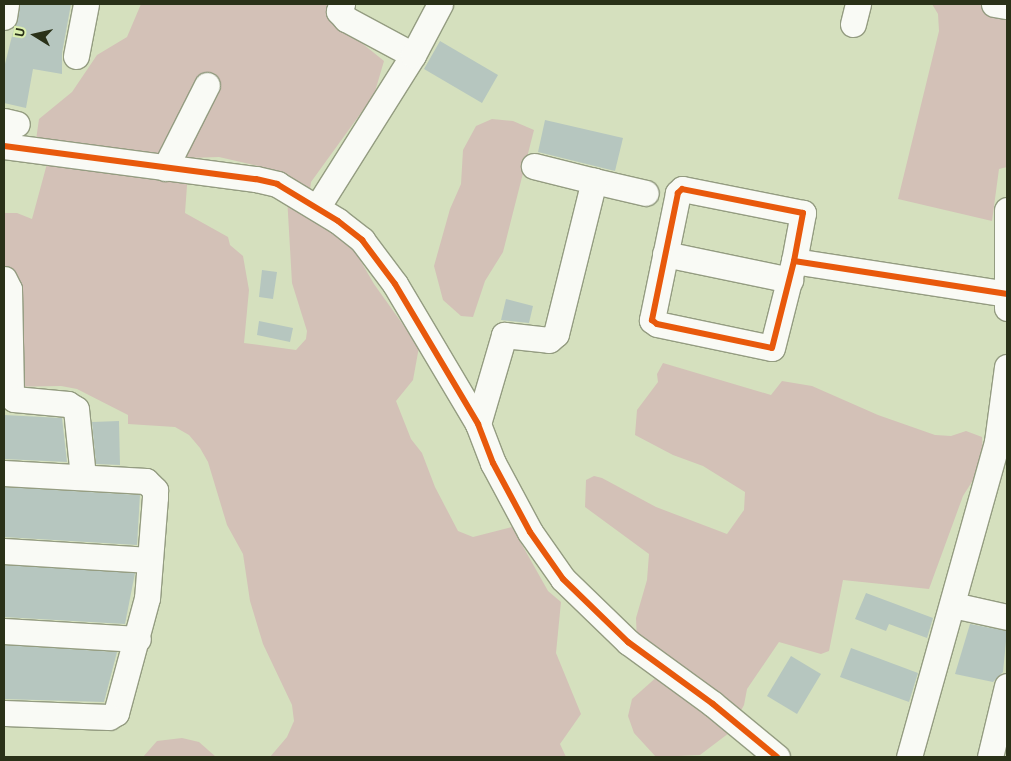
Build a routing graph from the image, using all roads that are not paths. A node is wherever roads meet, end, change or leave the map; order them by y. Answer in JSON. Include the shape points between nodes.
{"nodes":[{"id":1,"x":6,"y":4,"type":"edge"},
{"id":2,"x":86,"y":4,"type":"edge"},
{"id":3,"x":342,"y":4,"type":"edge"},
{"id":4,"x":440,"y":4,"type":"edge"},
{"id":5,"x":994,"y":4,"type":"edge"},
{"id":6,"x":1007,"y":6,"type":"edge"},
{"id":7,"x":4,"y":17,"type":"edge"},
{"id":8,"x":413,"y":55,"type":"junction"},
{"id":9,"x":76,"y":56,"type":"dead end"},
{"id":10,"x":208,"y":85,"type":"dead end"},
{"id":11,"x":4,"y":146,"type":"edge"},
{"id":12,"x":534,"y":166,"type":"dead end"},
{"id":13,"x":165,"y":168,"type":"junction"},
{"id":14,"x":594,"y":181,"type":"junction"},
{"id":15,"x":646,"y":193,"type":"dead end"},
{"id":16,"x":318,"y":206,"type":"junction"},
{"id":17,"x":1007,"y":210,"type":"edge"},
{"id":18,"x":665,"y":254,"type":"junction"},
{"id":19,"x":792,"y":270,"type":"junction"},
{"id":20,"x":4,"y":279,"type":"edge"},
{"id":21,"x":1007,"y":294,"type":"edge"},
{"id":22,"x":1007,"y":308,"type":"edge"},
{"id":23,"x":1007,"y":367,"type":"edge"},
{"id":24,"x":478,"y":424,"type":"junction"},
{"id":25,"x":4,"y":473,"type":"edge"},
{"id":26,"x":83,"y":477,"type":"junction"},
{"id":27,"x":4,"y":551,"type":"edge"},
{"id":28,"x":150,"y":560,"type":"junction"},
{"id":29,"x":953,"y":605,"type":"junction"},
{"id":30,"x":1007,"y":617,"type":"edge"},
{"id":31,"x":4,"y":631,"type":"edge"},
{"id":32,"x":138,"y":639,"type":"junction"},
{"id":33,"x":1007,"y":687,"type":"edge"},
{"id":34,"x":4,"y":713,"type":"edge"},
{"id":35,"x":996,"y":756,"type":"edge"},
{"id":36,"x":777,"y":757,"type":"edge"},
{"id":37,"x":909,"y":757,"type":"edge"}],
"edges":[{"from":1,"to":7,"type":"street"},
{"from":2,"to":9,"type":"street"},
{"from":3,"to":8,"type":"street","via":[[339,11],[346,19]]},
{"from":4,"to":8,"type":"street"},
{"from":5,"to":6,"type":"street"},
{"from":8,"to":16,"type":"street"},
{"from":10,"to":13,"type":"street"},
{"from":11,"to":13,"type":"street"},
{"from":12,"to":14,"type":"street"},
{"from":13,"to":16,"type":"street","via":[[277,184]]},
{"from":14,"to":15,"type":"street"},
{"from":14,"to":24,"type":"street","via":[[556,334],[549,340],[504,335]]},
{"from":16,"to":24,"type":"street","via":[[362,240],[376,257]]},
{"from":17,"to":21,"type":"street"},
{"from":18,"to":19,"type":"street"},
{"from":18,"to":19,"type":"street","via":[[678,193],[685,189],[803,213]]},
{"from":18,"to":19,"type":"street","via":[[653,322],[752,345],[773,346]]},
{"from":19,"to":21,"type":"street"},
{"from":20,"to":26,"type":"street","via":[[9,289],[11,396],[76,408]]},
{"from":21,"to":22,"type":"street"},
{"from":23,"to":29,"type":"street","via":[[997,442]]},
{"from":24,"to":36,"type":"street","via":[[493,463],[530,532],[563,579],[628,642],[713,704]]},
{"from":25,"to":26,"type":"street"},
{"from":26,"to":28,"type":"street","via":[[150,484],[156,497]]},
{"from":27,"to":28,"type":"street"},
{"from":28,"to":32,"type":"street"},
{"from":29,"to":30,"type":"street"},
{"from":29,"to":37,"type":"street"},
{"from":31,"to":32,"type":"street"},
{"from":32,"to":34,"type":"street","via":[[118,710],[112,717]]},
{"from":33,"to":35,"type":"street"}]}
